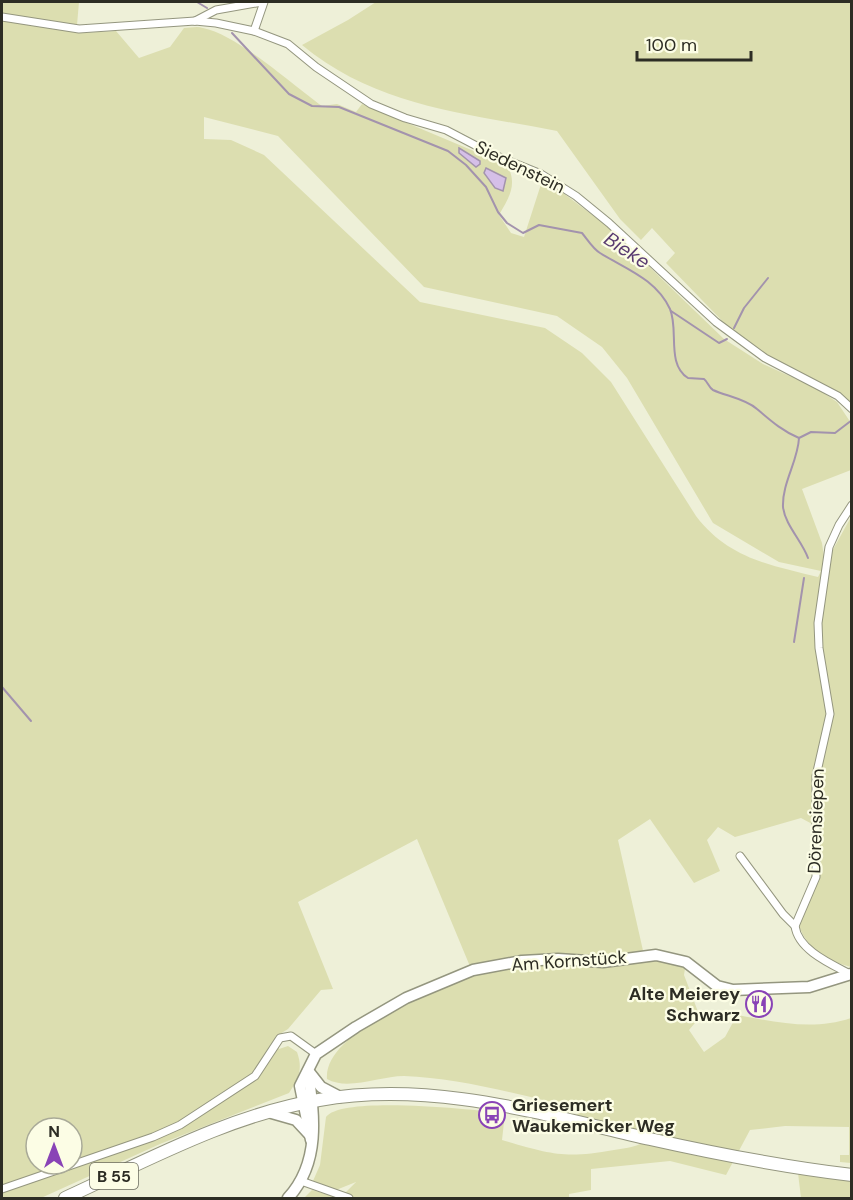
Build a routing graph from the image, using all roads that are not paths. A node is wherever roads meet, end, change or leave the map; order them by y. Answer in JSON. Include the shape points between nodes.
{"nodes":[{"id":1,"x":263,"y":2,"type":"edge"},
{"id":2,"x":2,"y":17,"type":"edge"},
{"id":3,"x":195,"y":21,"type":"junction"},
{"id":4,"x":254,"y":31,"type":"junction"},
{"id":5,"x":850,"y":407,"type":"edge"},
{"id":6,"x":852,"y":505,"type":"edge"},
{"id":7,"x":740,"y":856,"type":"dead end"},
{"id":8,"x":795,"y":926,"type":"junction"},
{"id":9,"x":851,"y":974,"type":"edge"},
{"id":10,"x":316,"y":1054,"type":"junction"},
{"id":11,"x":308,"y":1070,"type":"junction"},
{"id":12,"x":340,"y":1097,"type":"junction"},
{"id":13,"x":307,"y":1102,"type":"junction"},
{"id":14,"x":268,"y":1112,"type":"junction"},
{"id":15,"x":311,"y":1140,"type":"junction"},
{"id":16,"x":852,"y":1175,"type":"edge"},
{"id":17,"x":302,"y":1181,"type":"junction"},
{"id":18,"x":2,"y":1189,"type":"edge"},
{"id":19,"x":65,"y":1198,"type":"edge"},
{"id":20,"x":288,"y":1198,"type":"edge"},
{"id":21,"x":349,"y":1198,"type":"edge"}],
"edges":[{"from":1,"to":3,"type":"street","via":[[216,10]]},
{"from":1,"to":4,"type":"street"},
{"from":2,"to":3,"type":"street","name":"Siedenstein","via":[[79,29]]},
{"from":3,"to":4,"type":"street","name":"Siedenstein"},
{"from":4,"to":5,"type":"street","name":"Siedenstein","via":[[288,44],[371,104],[446,130],[548,178],[609,223],[740,341]]},
{"from":6,"to":8,"type":"street","name":"Dörensiepen","via":[[830,547],[818,623],[830,714],[816,776],[816,876]]},
{"from":7,"to":8,"type":"street"},
{"from":8,"to":9,"type":"street","via":[[801,940],[815,953]]},
{"from":9,"to":10,"type":"street","name":"Am Kornstück","via":[[809,987],[733,990],[717,986],[686,962],[669,957],[644,955],[603,962],[522,961],[473,970],[431,987],[356,1027]]},
{"from":10,"to":11,"type":"street","name":"Am Kornstück"},
{"from":10,"to":18,"type":"street","via":[[291,1036],[280,1038],[255,1076],[180,1125]]},
{"from":11,"to":12,"type":"street","via":[[321,1087]]},
{"from":11,"to":13,"type":"street","name":"Am Kornstück","via":[[300,1086]]},
{"from":12,"to":13,"type":"main road","number":"B 55"},
{"from":12,"to":16,"type":"main road","number":"B 55","via":[[424,1095],[489,1102],[736,1157]]},
{"from":13,"to":14,"type":"main road","number":"B 55"},
{"from":13,"to":15,"type":"street"},
{"from":14,"to":15,"type":"street","via":[[296,1120]]},
{"from":14,"to":19,"type":"main road","number":"B 55"},
{"from":15,"to":17,"type":"street"},
{"from":17,"to":20,"type":"street"},
{"from":17,"to":21,"type":"street"}]}
